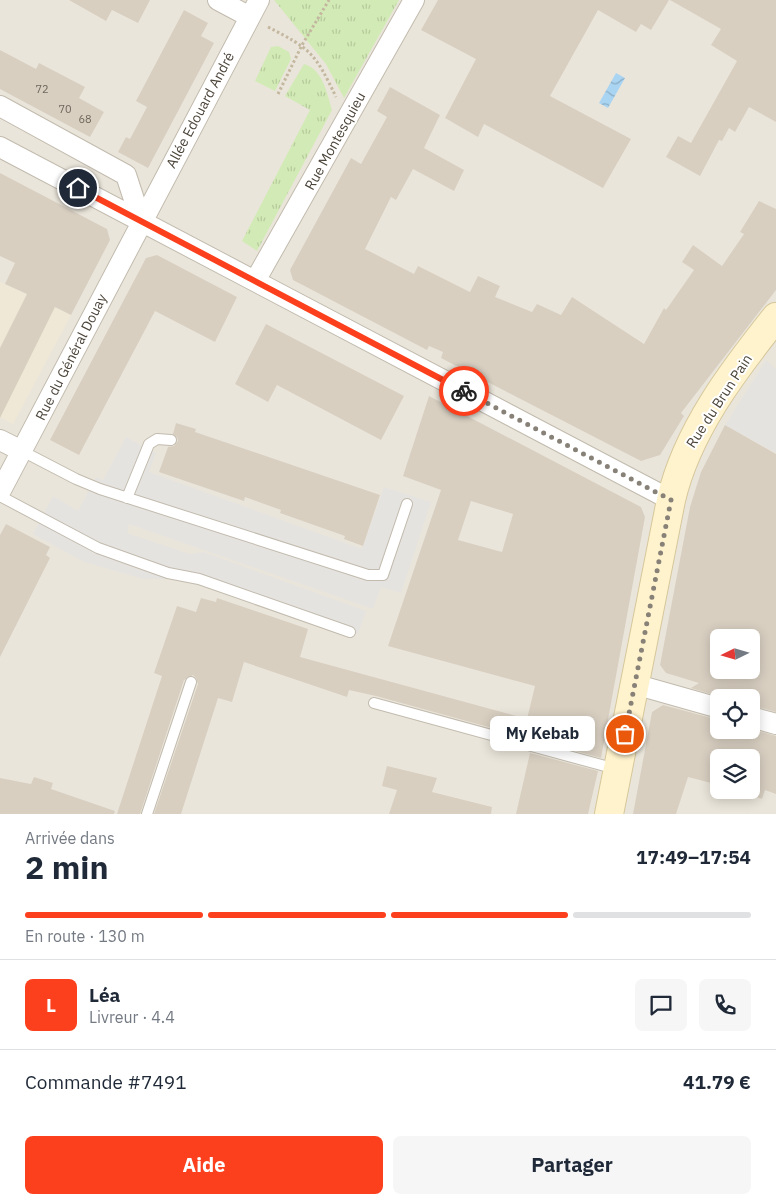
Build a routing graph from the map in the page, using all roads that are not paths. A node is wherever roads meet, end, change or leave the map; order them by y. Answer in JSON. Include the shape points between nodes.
{"nodes":[{"id":1,"x":218,"y":0,"type":"edge"},
{"id":2,"x":414,"y":0,"type":"edge"},
{"id":3,"x":254,"y":8,"type":"edge"},
{"id":4,"x":0,"y":106,"type":"edge"},
{"id":5,"x":0,"y":147,"type":"edge"},
{"id":6,"x":141,"y":221,"type":"junction"},
{"id":7,"x":255,"y":281,"type":"junction"},
{"id":8,"x":776,"y":317,"type":"edge"},
{"id":9,"x":0,"y":440,"type":"edge"},
{"id":10,"x":171,"y":440,"type":"dead end"},
{"id":11,"x":22,"y":451,"type":"junction"},
{"id":12,"x":0,"y":492,"type":"edge"},
{"id":13,"x":0,"y":496,"type":"edge"},
{"id":14,"x":127,"y":498,"type":"junction"},
{"id":15,"x":671,"y":500,"type":"junction"},
{"id":16,"x":407,"y":504,"type":"dead end"},
{"id":17,"x":350,"y":632,"type":"dead end"},
{"id":18,"x":191,"y":682,"type":"dead end"},
{"id":19,"x":634,"y":684,"type":"junction"},
{"id":20,"x":374,"y":703,"type":"dead end"},
{"id":21,"x":710,"y":705,"type":"edge"},
{"id":22,"x":760,"y":720,"type":"edge"},
{"id":23,"x":776,"y":724,"type":"edge"},
{"id":24,"x":619,"y":770,"type":"junction"},
{"id":25,"x":147,"y":814,"type":"edge"},
{"id":26,"x":609,"y":814,"type":"edge"}],
"edges":[{"from":1,"to":3,"type":"street"},
{"from":2,"to":7,"type":"street","name":"Rue Montesquieu"},
{"from":3,"to":6,"type":"street","name":"Allée Edouard André"},
{"from":4,"to":6,"type":"street","via":[[126,175]]},
{"from":5,"to":6,"type":"street"},
{"from":6,"to":7,"type":"street"},
{"from":6,"to":11,"type":"street","name":"Rue du Général Douay"},
{"from":7,"to":15,"type":"street"},
{"from":8,"to":15,"type":"main road","name":"Rue du Brun Pain","via":[[729,380],[693,438],[681,463]]},
{"from":9,"to":11,"type":"street"},
{"from":10,"to":14,"type":"lane","via":[[157,439],[150,444]]},
{"from":11,"to":12,"type":"street","name":"Rue du Général Douay"},
{"from":11,"to":14,"type":"lane","via":[[88,484]]},
{"from":13,"to":17,"type":"lane","via":[[98,548],[168,573],[199,579]]},
{"from":14,"to":16,"type":"lane","via":[[376,576],[383,575]]},
{"from":15,"to":19,"type":"main road","name":"Rue du Brun Pain"},
{"from":18,"to":25,"type":"lane"},
{"from":19,"to":21,"type":"street"},
{"from":19,"to":24,"type":"main road","name":"Rue du Brun Pain"},
{"from":20,"to":24,"type":"lane"},
{"from":22,"to":23,"type":"street"},
{"from":24,"to":26,"type":"main road","name":"Rue du Brun Pain"}]}
